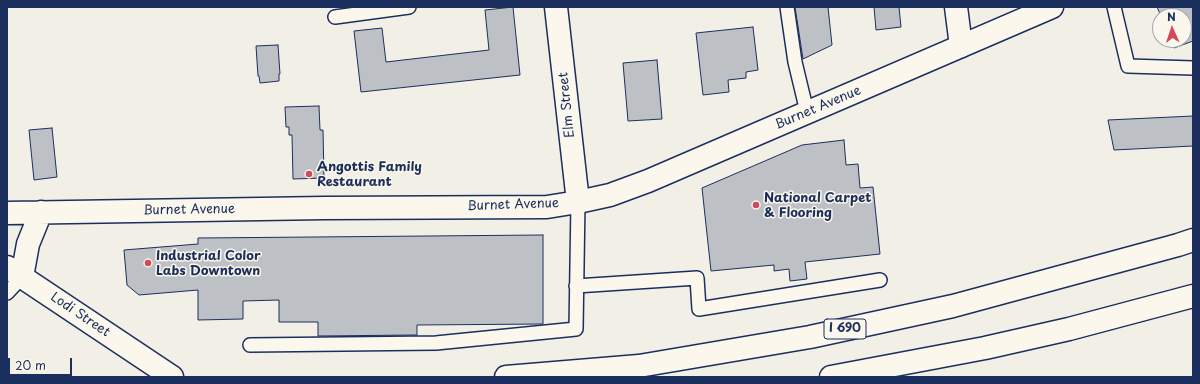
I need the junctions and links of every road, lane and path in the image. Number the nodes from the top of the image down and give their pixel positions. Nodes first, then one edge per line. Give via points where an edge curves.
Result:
1 (409, 7) edge
2 (556, 7) edge
3 (787, 7) edge
4 (956, 7) edge
5 (1052, 7) edge
6 (1114, 7) edge
7 (335, 17) dead end
8 (961, 46) junction
9 (1193, 68) edge
10 (807, 112) junction
11 (578, 202) junction
12 (41, 212) junction
13 (7, 213) edge
14 (1186, 243) edge
15 (15, 272) edge
16 (880, 280) dead end
17 (576, 286) junction
18 (7, 293) edge
19 (1185, 299) edge
20 (250, 345) dead end
21 (172, 377) edge
22 (506, 377) edge
23 (831, 377) edge

1 - 7 lane
2 - 11 main road, Elm Street
3 - 10 lane via 794,62
4 - 8 main road
5 - 8 main road, Burnet Avenue
6 - 9 lane via 1128,66
8 - 10 main road, Burnet Avenue
10 - 11 main road, Burnet Avenue via 648,181 610,195
11 - 12 main road, Burnet Avenue via 547,207
11 - 17 lane
12 - 13 main road, Burnet Avenue
12 - 15 main road
14 - 22 main road, I 690 via 953,306 810,337 639,366
15 - 18 lane
15 - 21 main road, Lodi Street
16 - 17 lane via 699,309 697,278
17 - 20 lane via 576,329 436,343
19 - 23 main road via 985,348

